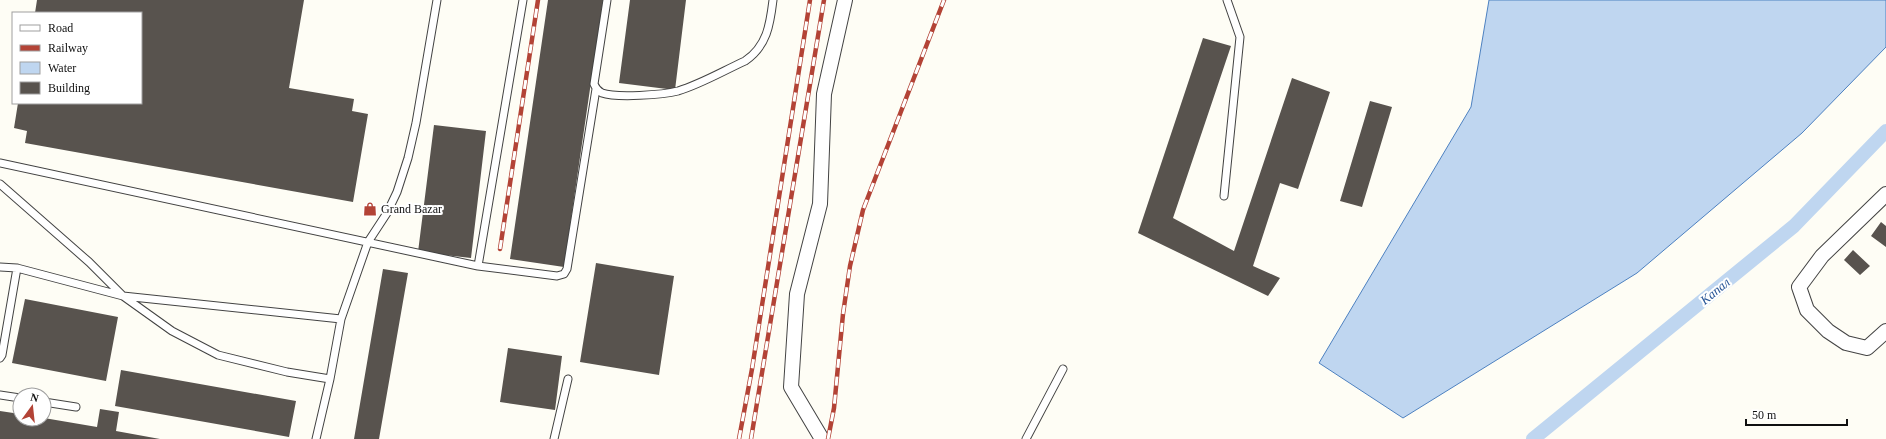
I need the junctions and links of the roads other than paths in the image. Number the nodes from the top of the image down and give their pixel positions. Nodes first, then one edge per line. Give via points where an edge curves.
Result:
1 (437, 0) edge
2 (523, 0) edge
3 (607, 0) edge
4 (774, 0) edge
5 (845, 0) edge
6 (1227, 0) edge
7 (596, 89) junction
8 (0, 163) edge
9 (0, 184) edge
10 (1886, 194) edge
11 (1224, 196) dead end
12 (368, 242) junction
13 (478, 266) junction
14 (0, 267) edge
15 (17, 268) junction
16 (123, 296) junction
17 (341, 319) junction
18 (1886, 332) edge
19 (0, 358) edge
20 (1063, 369) dead end
21 (330, 379) junction
22 (568, 379) dead end
23 (0, 396) edge
24 (12, 397) edge
25 (52, 403) edge
26 (76, 407) dead end
27 (316, 439) edge
28 (554, 439) edge
29 (822, 439) edge
30 (1026, 439) edge

1 - 12 lane via 408,158 387,213
2 - 13 lane
3 - 7 lane via 594,78
4 - 7 lane via 765,40 755,55 745,61 676,91 630,96 610,95
5 - 29 street via 824,94 820,204 797,294 791,387
6 - 11 lane via 1240,37
7 - 13 lane via 567,269 564,274 557,276
8 - 12 lane
9 - 16 lane via 89,262
10 - 18 street via 1822,256 1799,287 1806,310 1828,331 1846,343 1867,348
12 - 13 lane
12 - 17 lane
14 - 15 lane
15 - 16 lane
15 - 19 lane
16 - 17 lane
16 - 21 lane via 172,331 218,355 287,372
17 - 21 lane
20 - 30 lane
21 - 27 lane
22 - 28 lane
23 - 24 lane
25 - 26 lane

